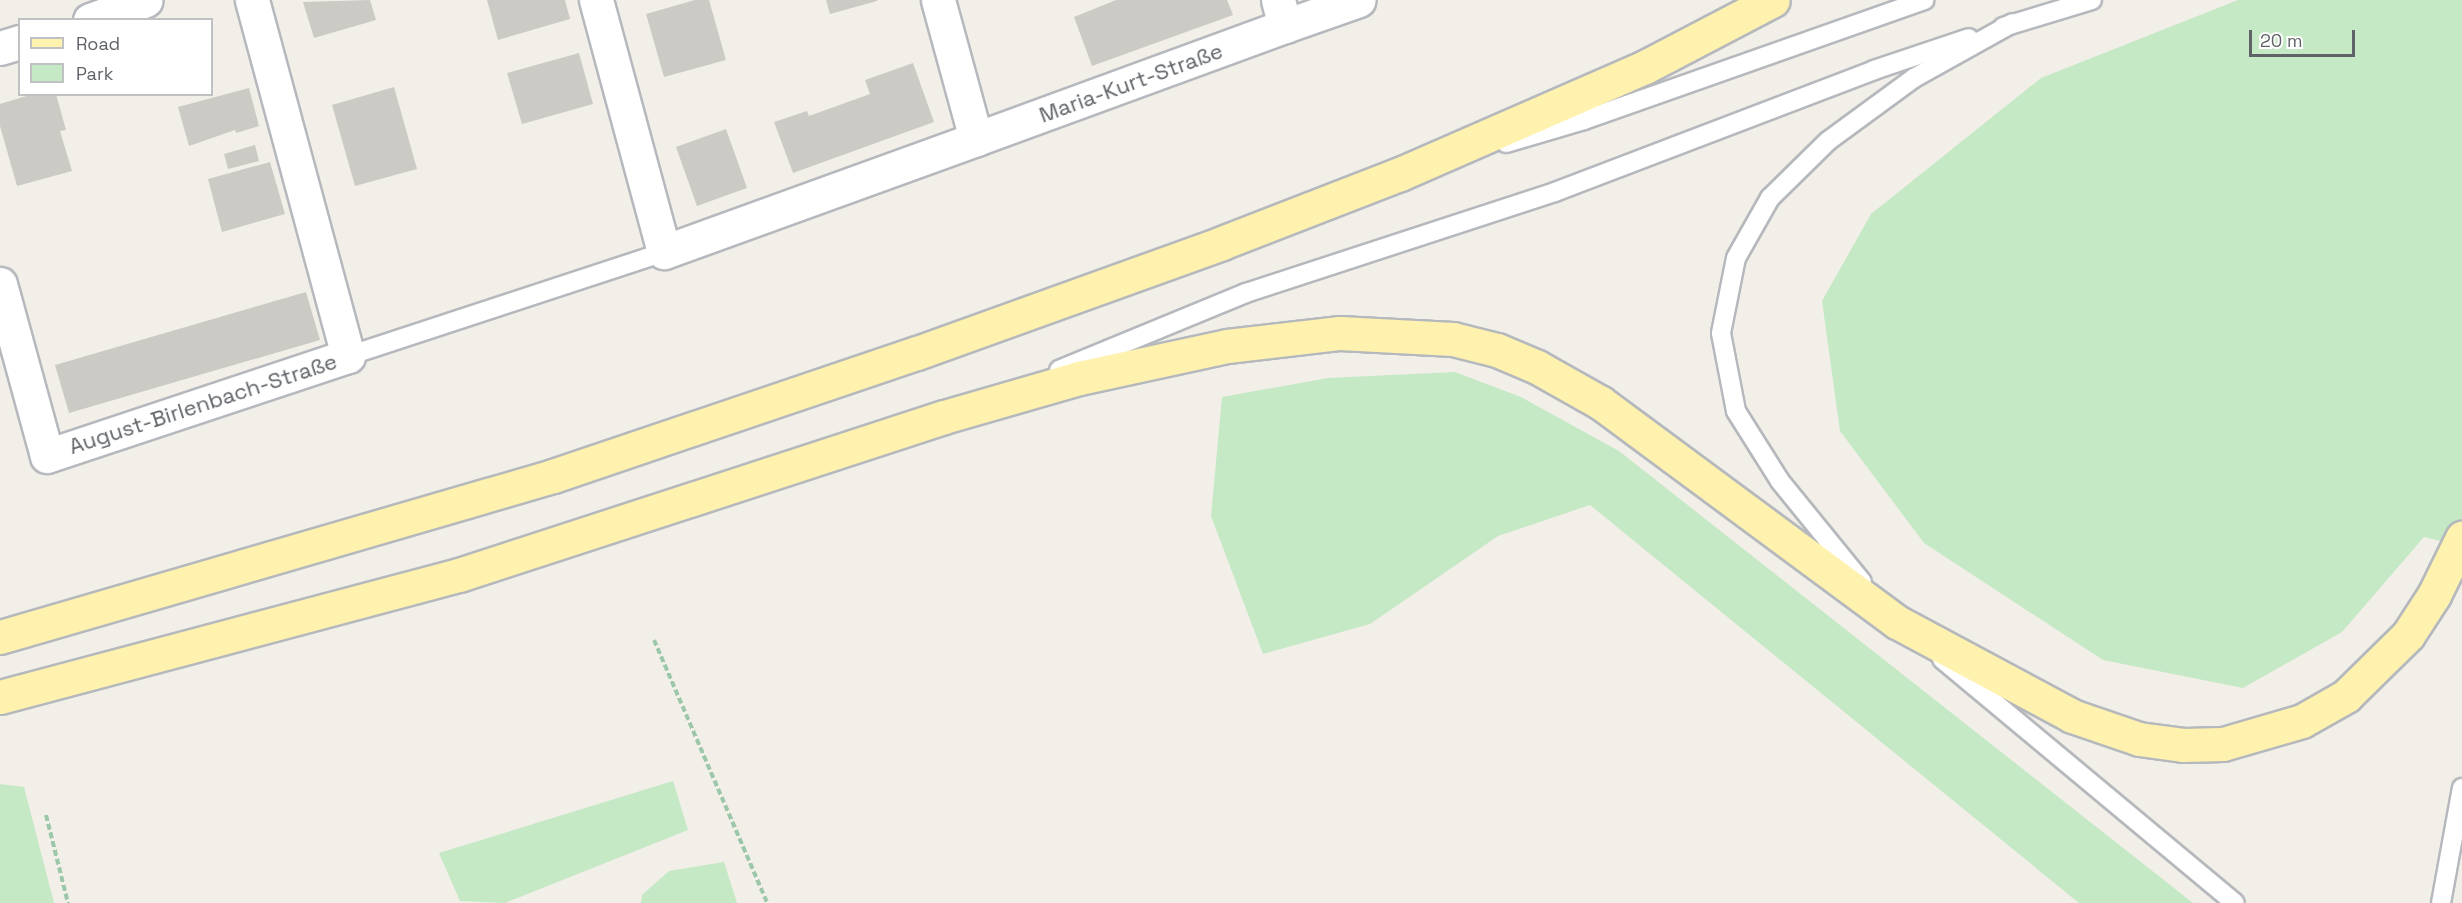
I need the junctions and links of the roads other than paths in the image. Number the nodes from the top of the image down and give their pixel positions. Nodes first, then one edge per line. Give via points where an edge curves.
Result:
1 (146, 0) edge
2 (252, 0) edge
3 (596, 0) edge
4 (938, 0) edge
5 (1359, 0) edge
6 (1773, 0) edge
7 (1924, 0) edge
8 (2092, 0) edge
9 (1281, 13) edge
10 (96, 18) edge
11 (2013, 23) junction
12 (18, 43) edge
13 (0, 48) edge
14 (976, 139) junction
15 (1400, 174) junction
16 (664, 252) junction
17 (0, 284) edge
18 (348, 356) junction
19 (944, 417) junction
20 (2462, 538) edge
21 (1897, 622) junction
22 (0, 637) edge
23 (0, 697) edge
24 (2462, 788) edge
25 (2235, 903) edge
26 (2442, 903) edge

1 - 10 street
2 - 18 street, August-Birlenbach-Straße
3 - 16 street
4 - 14 street
5 - 9 street, Maria-Kurt-Straße
6 - 15 main road via 1645,67
7 - 15 lane via 1584,120
8 - 11 lane
9 - 14 street, Maria-Kurt-Straße
11 - 19 lane via 1874,70 1555,192 1246,292
11 - 21 lane via 1914,78 1828,141 1770,198 1736,258 1720,333 1737,411 1743,421 1780,481
12 - 13 street
14 - 16 street, Maria-Kurt-Straße
15 - 22 main road via 939,345 553,476
16 - 18 lane
17 - 18 street, August-Birlenbach-Straße via 48,456
19 - 21 main road via 1079,378 1227,346 1340,333 1453,339 1497,350 1537,367 1601,403
19 - 23 main road via 459,575
20 - 21 main road via 2434,595 2408,635 2346,696 2302,721 2223,744 2139,739 2072,716
21 - 25 lane
24 - 26 lane

